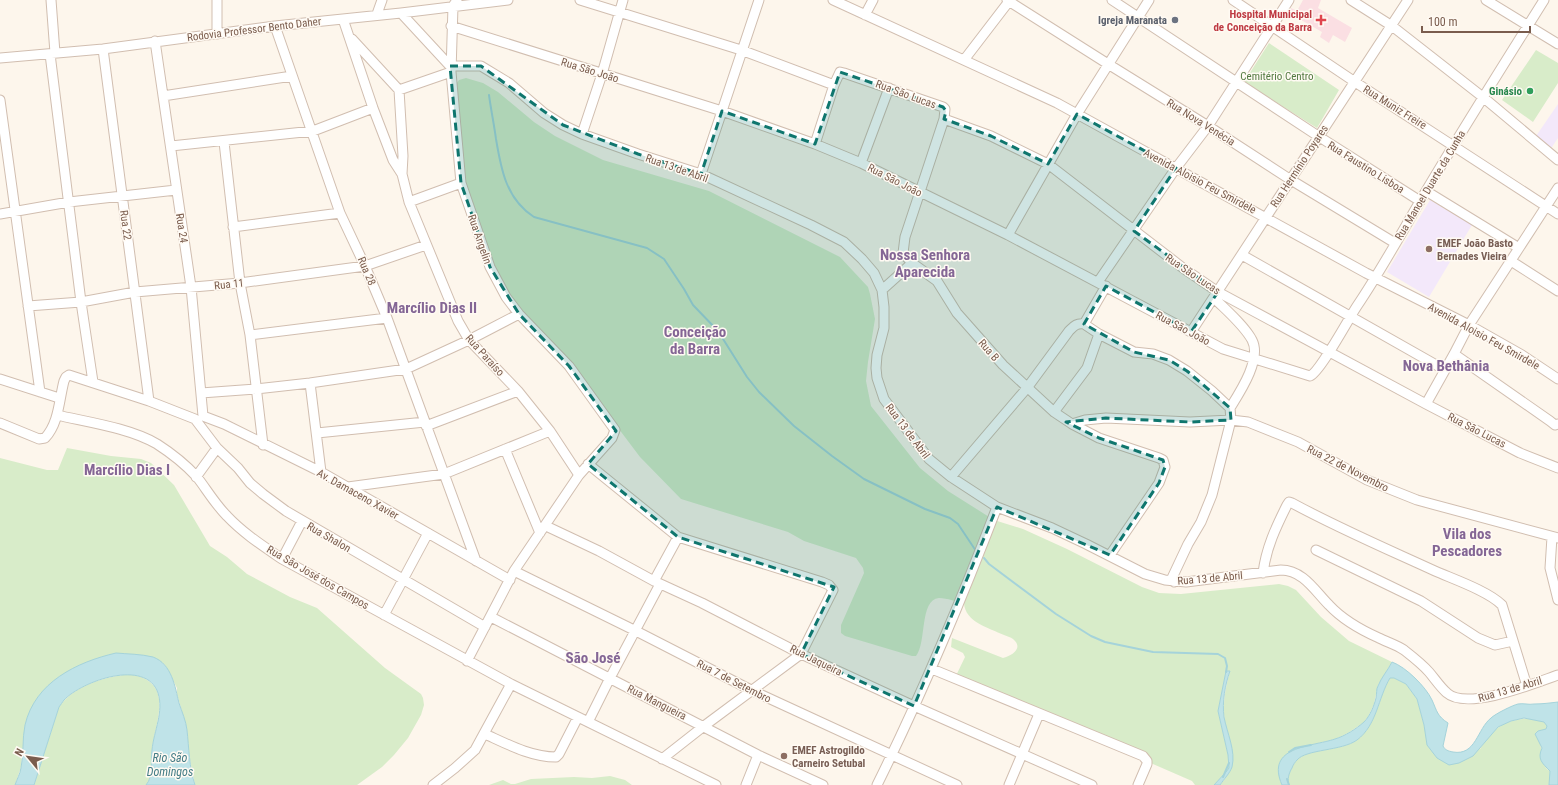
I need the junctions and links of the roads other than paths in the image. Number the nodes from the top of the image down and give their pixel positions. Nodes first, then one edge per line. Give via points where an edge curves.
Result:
1 (51, 0) edge
2 (217, 0) edge
3 (382, 0) edge
4 (508, 0) edge
5 (580, 0) edge
6 (623, 0) edge
7 (759, 0) edge
8 (832, 0) edge
9 (873, 0) edge
10 (1009, 0) edge
11 (1112, 0) edge
12 (1149, 0) edge
13 (1233, 0) edge
14 (1289, 0) edge
15 (1351, 0) edge
16 (1408, 0) edge
17 (1486, 0) edge
18 (1544, 0) edge
19 (455, 3) edge
20 (401, 13) junction
21 (619, 13) junction
22 (378, 14) junction
23 (865, 15) junction
24 (1138, 17) junction
25 (343, 19) junction
26 (1272, 25) junction
27 (1528, 25) junction
28 (275, 26) junction
29 (451, 26) junction
30 (1392, 26) junction
31 (217, 34) junction
32 (350, 36) junction
33 (155, 41) junction
34 (1558, 44) edge
35 (103, 49) junction
36 (741, 50) junction
37 (52, 53) junction
38 (0, 58) edge
39 (964, 60) junction
40 (1108, 64) junction
41 (451, 69) junction
42 (602, 74) junction
43 (292, 76) junction
44 (1236, 82) junction
45 (1355, 82) junction
46 (834, 85) junction
47 (889, 88) junction
48 (399, 90) junction
49 (163, 96) junction
50 (1484, 98) junction
51 (0, 100) edge
52 (373, 108) junction
53 (722, 111) junction
54 (1077, 114) junction
55 (944, 120) junction
56 (1208, 126) junction
57 (313, 130) junction
58 (582, 134) junction
59 (1318, 136) junction
60 (224, 142) junction
61 (815, 144) junction
62 (1454, 145) junction
63 (171, 146) junction
64 (1558, 160) edge
65 (861, 163) junction
66 (1048, 164) junction
67 (1176, 168) junction
68 (402, 174) junction
69 (701, 174) junction
70 (1291, 180) junction
71 (461, 183) junction
72 (1558, 188) edge
73 (176, 190) junction
74 (1426, 190) junction
75 (920, 193) junction
76 (122, 197) junction
77 (1420, 201) junction
78 (69, 202) junction
79 (409, 202) junction
80 (1546, 206) junction
81 (15, 212) junction
82 (340, 213) junction
83 (0, 214) edge
84 (1558, 214) edge
85 (1266, 216) junction
86 (233, 227) junction
87 (1134, 231) junction
88 (1008, 235) junction
89 (1395, 243) junction
90 (426, 245) junction
91 (1519, 248) junction
92 (1242, 255) junction
93 (1511, 261) junction
94 (912, 263) junction
95 (365, 266) junction
96 (1376, 278) junction
97 (240, 283) junction
98 (1102, 284) junction
99 (191, 287) junction
100 (882, 290) junction
101 (1558, 291) edge
102 (135, 292) junction
103 (1216, 295) junction
104 (81, 302) junction
105 (28, 306) junction
106 (519, 314) junction
107 (1350, 316) junction
108 (387, 318) junction
109 (1084, 324) junction
110 (1469, 325) junction
111 (1191, 332) junction
112 (1099, 334) junction
113 (250, 335) junction
114 (469, 340) junction
115 (1328, 352) junction
116 (1454, 354) junction
117 (1254, 357) junction
118 (406, 369) junction
119 (1317, 370) joint
120 (1445, 370) junction
121 (0, 379) edge
122 (1558, 379) edge
123 (93, 382) junction
124 (310, 383) junction
125 (1026, 388) junction
126 (256, 389) junction
127 (518, 391) junction
128 (40, 392) junction
129 (201, 393) junction
130 (59, 398) junction
131 (149, 401) junction
132 (1426, 404) junction
133 (1230, 408) junction
134 (1054, 412) junction
135 (57, 415) junction
136 (199, 417) junction
137 (1231, 420) junction
138 (0, 423) edge
139 (425, 424) junction
140 (1072, 424) junction
141 (1558, 424) edge
142 (550, 431) junction
143 (317, 433) junction
144 (263, 445) junction
145 (217, 448) junction
146 (504, 449) junction
147 (588, 464) junction
148 (1558, 468) edge
149 (321, 472) junction
150 (444, 474) junction
151 (579, 475) junction
152 (196, 477) junction
153 (951, 477) junction
154 (348, 487) junction
155 (997, 507) junction
156 (302, 521) junction
157 (543, 529) junction
158 (428, 533) junction
159 (678, 537) junction
160 (1555, 538) edge
161 (1316, 550) dead end
162 (1110, 556) junction
163 (282, 559) junction
164 (476, 561) junction
165 (514, 571) junction
166 (1263, 573) junction
167 (510, 580) junction
168 (403, 581) junction
169 (1174, 582) junction
170 (657, 583) junction
171 (1558, 600) edge
172 (384, 615) junction
173 (491, 617) junction
174 (485, 627) junction
175 (636, 631) junction
176 (1513, 641) junction
177 (801, 654) junction
178 (467, 661) junction
179 (932, 669) junction
180 (1558, 675) edge
181 (610, 678) junction
182 (511, 684) junction
183 (1527, 686) junction
184 (753, 691) junction
185 (914, 706) junction
186 (1040, 714) junction
187 (578, 717) junction
188 (588, 722) junction
189 (704, 726) junction
190 (485, 734) junction
191 (758, 755) junction
192 (892, 755) junction
193 (1023, 755) junction
194 (662, 759) junction
195 (433, 785) edge
196 (716, 785) edge
197 (746, 785) edge
198 (823, 785) edge
199 (877, 785) edge
200 (957, 785) edge
201 (1009, 785) edge
202 (1092, 785) edge
203 (1138, 785) edge

1 - 37 street
2 - 31 street
3 - 22 street
4 - 19 street, Rodovia Professor Bento Daher
5 - 21 street
6 - 21 street
7 - 36 street
8 - 23 street, Avenida Aloisio Feu Smirdele
9 - 23 street
10 - 39 street
10 - 40 street, Rua Nova Venécia
11 - 24 street, Rua Faustino Lisboa
12 - 24 street
13 - 26 street, Rua Muniz Freire
14 - 26 street
15 - 30 street
16 - 30 street, Rua Hermínio Poyares
17 - 27 street
18 - 27 street, Rua Manoel Duarte da Cunha
19 - 20 street, Rodovia Professor Bento Daher
19 - 29 street, Rua Angelin
20 - 22 street, Rodovia Professor Bento Daher
20 - 41 street
21 - 36 street
21 - 42 street
22 - 25 street, Rodovia Professor Bento Daher
23 - 39 street, Avenida Aloisio Feu Smirdele
24 - 40 street
24 - 44 street, Rua Faustino Lisboa
25 - 28 street, Rodovia Professor Bento Daher
25 - 32 street, Rua Paraíso
26 - 44 street
26 - 45 street, Rua Muniz Freire
27 - 34 street
27 - 50 street, Rua Manoel Duarte da Cunha
28 - 31 street, Rodovia Professor Bento Daher
28 - 43 street, Rua 28
29 - 41 street, Rua Angelin
29 - 42 street, Rua São João
30 - 45 street, Rua Hermínio Poyares
30 - 50 street
31 - 33 street, Rodovia Professor Bento Daher
32 - 48 street, Rua Paraíso
32 - 52 street, Rua Paraíso
33 - 35 street, Rodovia Professor Bento Daher
33 - 49 street, Rua 24
35 - 37 street, Rodovia Professor Bento Daher
35 - 76 street, Rua 22
36 - 46 street
36 - 53 street
37 - 38 street, Rodovia Professor Bento Daher
37 - 78 street
39 - 54 street, Avenida Aloisio Feu Smirdele
40 - 54 street
40 - 56 street, Rua Nova Venécia
41 - 48 street, Rua 13 de Abril
41 - 58 street, Rua 13 de Abril via 478,66 487,70 509,84 544,113
41 - 71 street, Rua Angelin
42 - 53 street, Rua São João
42 - 58 street
43 - 49 street
43 - 57 street, Rua 28
44 - 56 street
44 - 59 street, Rua Faustino Lisboa
45 - 59 street, Rua Hermínio Poyares
45 - 62 street, Rua Muniz Freire
46 - 47 street, Rua São Lucas via 840,72 844,72
46 - 61 street
47 - 55 street, Rua São Lucas via 943,107 946,111
47 - 65 street
48 - 68 street, Rua Paraíso
49 - 63 street, Rua 24
50 - 62 street, Rua Manoel Duarte da Cunha
50 - 64 street
51 - 81 street
52 - 57 street
52 - 68 street, Rua Paraíso via 393,160
53 - 61 street, Rua São João
53 - 69 street
54 - 66 street
54 - 67 street, Avenida Aloisio Feu Smirdele
55 - 66 street, Rua São Lucas via 991,136
55 - 75 street, Rua B
56 - 67 street
56 - 70 street, Rua Nova Venécia
57 - 60 street
57 - 82 street, Rua 28
58 - 69 street, Rua 13 de Abril
59 - 70 street, Rua Hermínio Poyares
59 - 77 street, Rua Faustino Lisboa
60 - 63 street
60 - 86 street
61 - 65 street, Rua São João
62 - 74 street, Rua Manoel Duarte da Cunha
62 - 80 street, Rua Muniz Freire
63 - 73 street, Rua 24
65 - 75 street, Rua São João
66 - 87 street, Rua São Lucas
66 - 88 street
67 - 85 street, Avenida Aloisio Feu Smirdele
67 - 87 street
68 - 79 street, Rua Paraíso
69 - 100 street, Rua 13 de Abril via 844,242 874,273
70 - 85 street, Rua Hermínio Poyares
70 - 89 street, Rua Nova Venécia
71 - 79 street
71 - 106 street, Rua Angelin via 490,267 506,297
72 - 80 street
73 - 76 street
73 - 99 street, Rua 24
74 - 77 street, Rua Manoel Duarte da Cunha
74 - 91 street
75 - 88 street, Rua São João
75 - 94 street, Rua B via 902,249
76 - 78 street
76 - 102 street, Rua 22
77 - 89 street, Rua Manoel Duarte da Cunha
78 - 81 street
78 - 104 street
79 - 90 street, Rua Paraíso
80 - 84 street, Rua Muniz Freire
80 - 91 street
81 - 83 street
81 - 105 street
82 - 86 street
82 - 95 street, Rua 28
85 - 92 street, Rua Hermínio Poyares
85 - 96 street, Avenida Aloisio Feu Smirdele
86 - 97 street
87 - 98 street
87 - 103 street, Rua São Lucas
88 - 98 street, Rua São João
89 - 96 street, Rua Manoel Duarte da Cunha
90 - 95 street, Rua 11
90 - 114 street, Rua Paraíso via 453,310
91 - 93 street
92 - 103 street, Rua Hermínio Poyares
92 - 107 street
93 - 101 street
93 - 110 street
94 - 100 street
94 - 125 street, Rua B via 936,281 957,313
95 - 97 street, Rua 11
95 - 108 street, Rua 28
96 - 107 street, Rua Manoel Duarte da Cunha
96 - 110 street, Avenida Aloisio Feu Smirdele
97 - 99 street, Rua 11
97 - 113 street
98 - 109 street
98 - 111 street, Rua São João
99 - 102 street, Rua 11
99 - 129 street, Rua 24
100 - 153 street, Rua 13 de Abril via 884,328 876,368 880,389 894,414 929,459
102 - 104 street, Rua 11
102 - 131 street, Rua 22
103 - 111 street, Rua Hermínio Poyares
103 - 115 street, Rua São Lucas
103 - 117 street via 1252,341
104 - 105 street, Rua 11
104 - 123 street
105 - 128 street
106 - 114 street
106 - 147 street, Rua Angelin via 569,366 615,430 612,438
107 - 115 street, Rua Manoel Duarte da Cunha
107 - 120 street
108 - 113 street
108 - 118 street, Rua 28
109 - 112 street
109 - 125 street via 1074,325
110 - 116 street
110 - 122 street, Avenida Aloisio Feu Smirdele
111 - 117 street, Rua São João via 1223,349
112 - 133 street via 1134,352 1153,354 1169,360 1212,391
112 - 134 street via 1087,368
113 - 126 street
114 - 118 street
114 - 127 street, Rua Paraíso
115 - 119 street, Rua Manoel Duarte da Cunha
115 - 132 street, Rua São Lucas
116 - 120 street
116 - 141 street
117 - 119 street, Rua São João via 1310,376
117 - 133 street via 1246,381
118 - 124 street
118 - 139 street, Rua 28
120 - 132 street
121 - 128 street
123 - 130 street, Av. Damaceno Xavier via 73,375 67,376
123 - 131 street, Av. Damaceno Xavier
124 - 126 street
124 - 143 street
125 - 134 street, Rua B
125 - 153 street
126 - 129 street
126 - 144 street
127 - 139 street
127 - 142 street, Rua Paraíso
128 - 130 street
129 - 136 street, Rua 24
130 - 135 street
131 - 136 street, Av. Damaceno Xavier
132 - 148 street, Rua São Lucas via 1520,453
133 - 137 street
134 - 140 street, Rua B
135 - 138 street via 52,429 44,439
135 - 152 street, Rua São José dos Campos via 109,427 155,443
136 - 144 street, Av. Damaceno Xavier via 224,424
136 - 145 street, Rua Shalon
137 - 140 street via 1190,422 1106,418
137 - 160 street, Rua 22 de Novembro via 1257,424 1298,442 1367,480 1417,500
137 - 169 street via 1212,495 1172,578
139 - 143 street
139 - 150 street, Rua 28
140 - 162 street, Rua B via 1099,438 1159,458 1164,463 1159,483
142 - 146 street
142 - 151 street, Rua Paraíso
143 - 149 street
144 - 149 street, Av. Damaceno Xavier
145 - 152 street
145 - 156 street, Rua Shalon via 263,494
146 - 150 street
146 - 157 street
147 - 151 street
147 - 159 street
149 - 154 street, Av. Damaceno Xavier
150 - 154 street
150 - 164 street, Rua 28
151 - 157 street
152 - 163 street, Rua São José dos Campos via 226,516
153 - 155 street, Rua 13 de Abril
154 - 158 street, Av. Damaceno Xavier
155 - 162 street, Rua 13 de Abril via 1052,528
155 - 179 street
156 - 163 street
156 - 168 street, Rua Shalon
157 - 165 street
157 - 170 street, Rua Jaqueira via 599,551
158 - 164 street, Av. Damaceno Xavier
158 - 168 street
159 - 170 street
159 - 177 street via 829,585 833,590
160 - 171 street via 1550,568
161 - 176 street via 1421,601 1478,638 1495,645
162 - 169 street, Rua 13 de Abril via 1145,574
163 - 172 street, Rua São José dos Campos
164 - 167 street, Av. Damaceno Xavier
165 - 167 street
165 - 175 street, Rua 7 de Setembro
166 - 169 street, Rua 13 de Abril
166 - 176 street via 1270,542 1287,505 1292,502 1494,598 1502,605
166 - 183 street, Rua 13 de Abril via 1286,570 1305,579 1340,615 1359,628 1402,649 1454,697 1469,700
167 - 173 street
168 - 172 street
168 - 174 street, Rua Shalon
170 - 175 street
170 - 177 street, Rua Jaqueira
172 - 178 street, Rua São José dos Campos
173 - 174 street
173 - 181 street, Rua Mangueira
174 - 178 street
175 - 181 street
175 - 184 street, Rua 7 de Setembro
176 - 183 street
177 - 184 street
177 - 185 street, Rua Jaqueira
178 - 182 street, Rua São José dos Campos
179 - 185 street
179 - 186 street
180 - 183 street, Rua 13 de Abril
181 - 188 street
181 - 189 street, Rua Mangueira
182 - 187 street, Rua São José dos Campos
182 - 190 street
184 - 189 street
184 - 192 street, Rua 7 de Setembro
185 - 192 street
185 - 193 street, Rua Jaqueira
186 - 193 street
186 - 203 street via 1143,756 1147,760
187 - 188 street, Rua São José dos Campos
187 - 190 street via 556,757 542,756
188 - 194 street, Rua São José dos Campos
189 - 191 street, Rua Mangueira
189 - 194 street
190 - 195 street via 469,756
191 - 197 street
191 - 198 street, Rua Mangueira
192 - 199 street
192 - 200 street, Rua 7 de Setembro
193 - 201 street
193 - 202 street, Rua Jaqueira
194 - 196 street, Rua São José dos Campos

